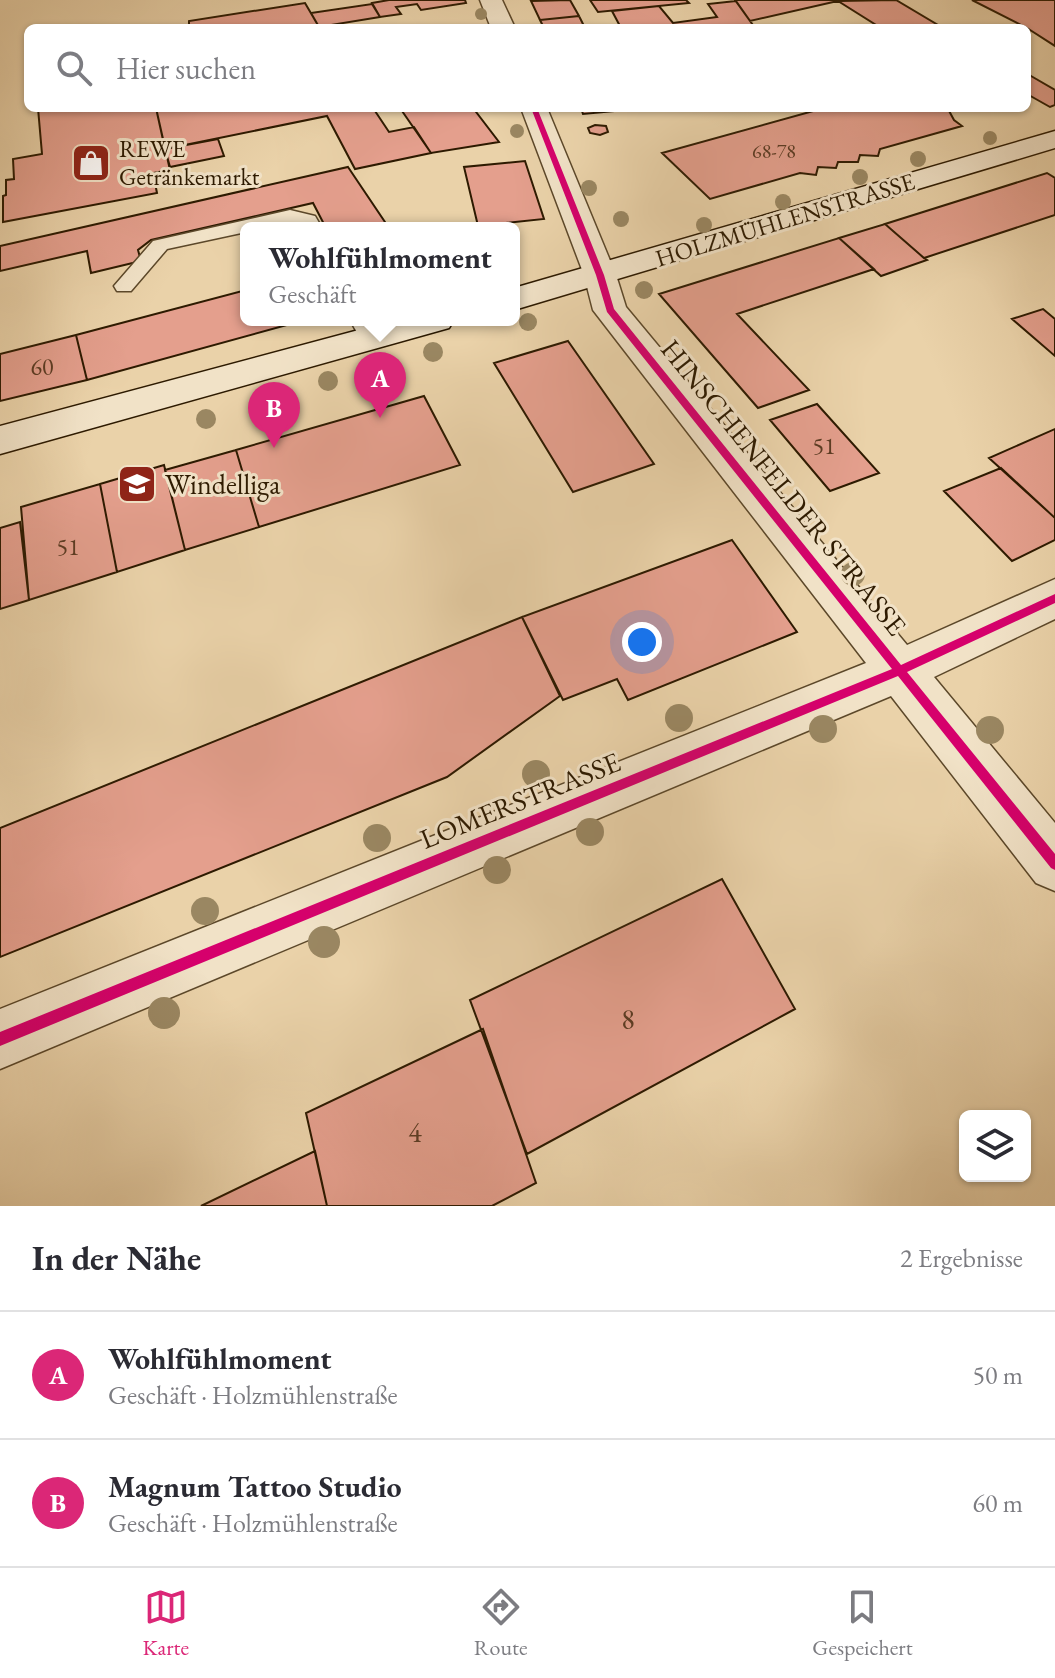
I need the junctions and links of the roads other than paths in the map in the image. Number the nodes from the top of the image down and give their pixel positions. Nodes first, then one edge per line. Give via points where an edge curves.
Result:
1 (491, 0) edge
2 (501, 24) edge
3 (536, 112) edge
4 (1055, 139) edge
5 (263, 222) edge
6 (309, 222) edge
7 (240, 227) edge
8 (600, 275) junction
9 (124, 286) dead end
10 (520, 297) edge
11 (390, 326) edge
12 (366, 329) edge
13 (0, 440) edge
14 (1055, 598) edge
15 (901, 670) junction
16 (1055, 864) edge
17 (0, 1039) edge

1 - 2 street
3 - 8 street, HINSCHENFELDER STRASSE
4 - 8 street, HOLZMÜHLENSTRASSE
5 - 6 lane via 290,216
7 - 9 lane via 160,245
8 - 10 street, HOLZMÜHLENSTRASSE
8 - 15 street, HINSCHENFELDER STRASSE via 610,310
11 - 12 street
12 - 13 street
14 - 15 street, LOMERSTRASSE
15 - 16 street, HINSCHENFELDER STRASSE
15 - 17 street, LOMERSTRASSE

